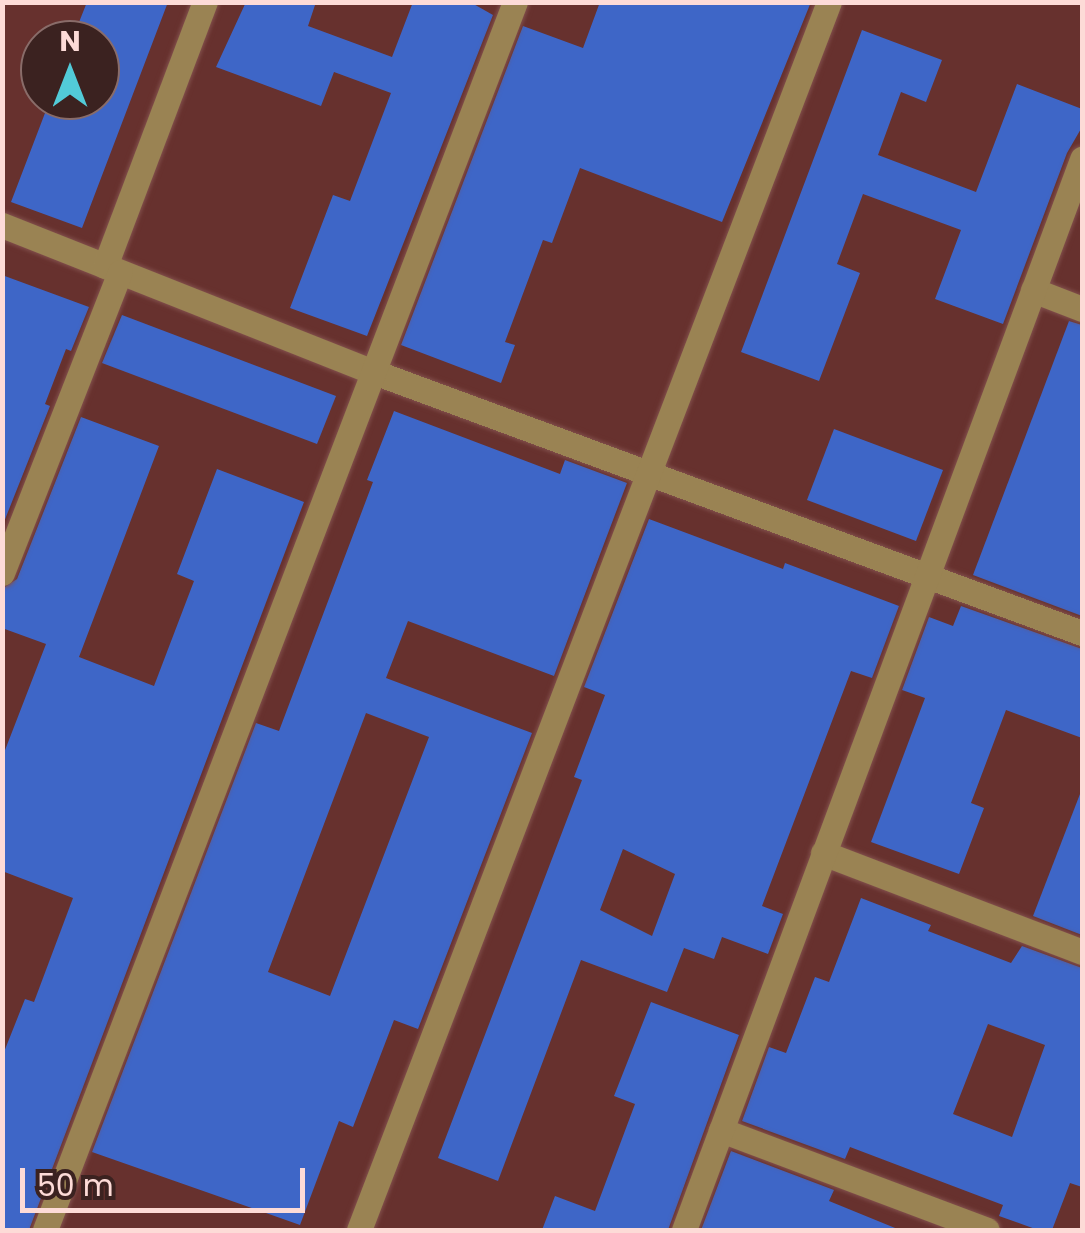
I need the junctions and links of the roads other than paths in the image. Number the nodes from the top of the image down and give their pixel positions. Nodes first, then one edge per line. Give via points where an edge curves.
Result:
1 (206, 2) edge
2 (515, 2) edge
3 (829, 2) edge
4 (1082, 159) edge
5 (2, 226) edge
6 (112, 269) junction
7 (1033, 290) junction
8 (1082, 309) edge
9 (374, 372) junction
10 (649, 471) junction
11 (2, 573) edge
12 (927, 575) junction
13 (1082, 633) edge
14 (824, 853) junction
15 (1082, 952) edge
16 (721, 1130) junction
17 (46, 1230) edge
18 (359, 1230) edge
19 (684, 1230) edge
20 (987, 1230) edge

1 - 6 street
2 - 9 street
3 - 10 street
4 - 7 street
5 - 6 street
6 - 9 street
6 - 11 street
7 - 8 street
7 - 12 street
9 - 10 street
9 - 17 street
10 - 12 street
10 - 18 street
12 - 13 street
12 - 14 street
14 - 15 street
14 - 16 street
16 - 19 street
16 - 20 street

